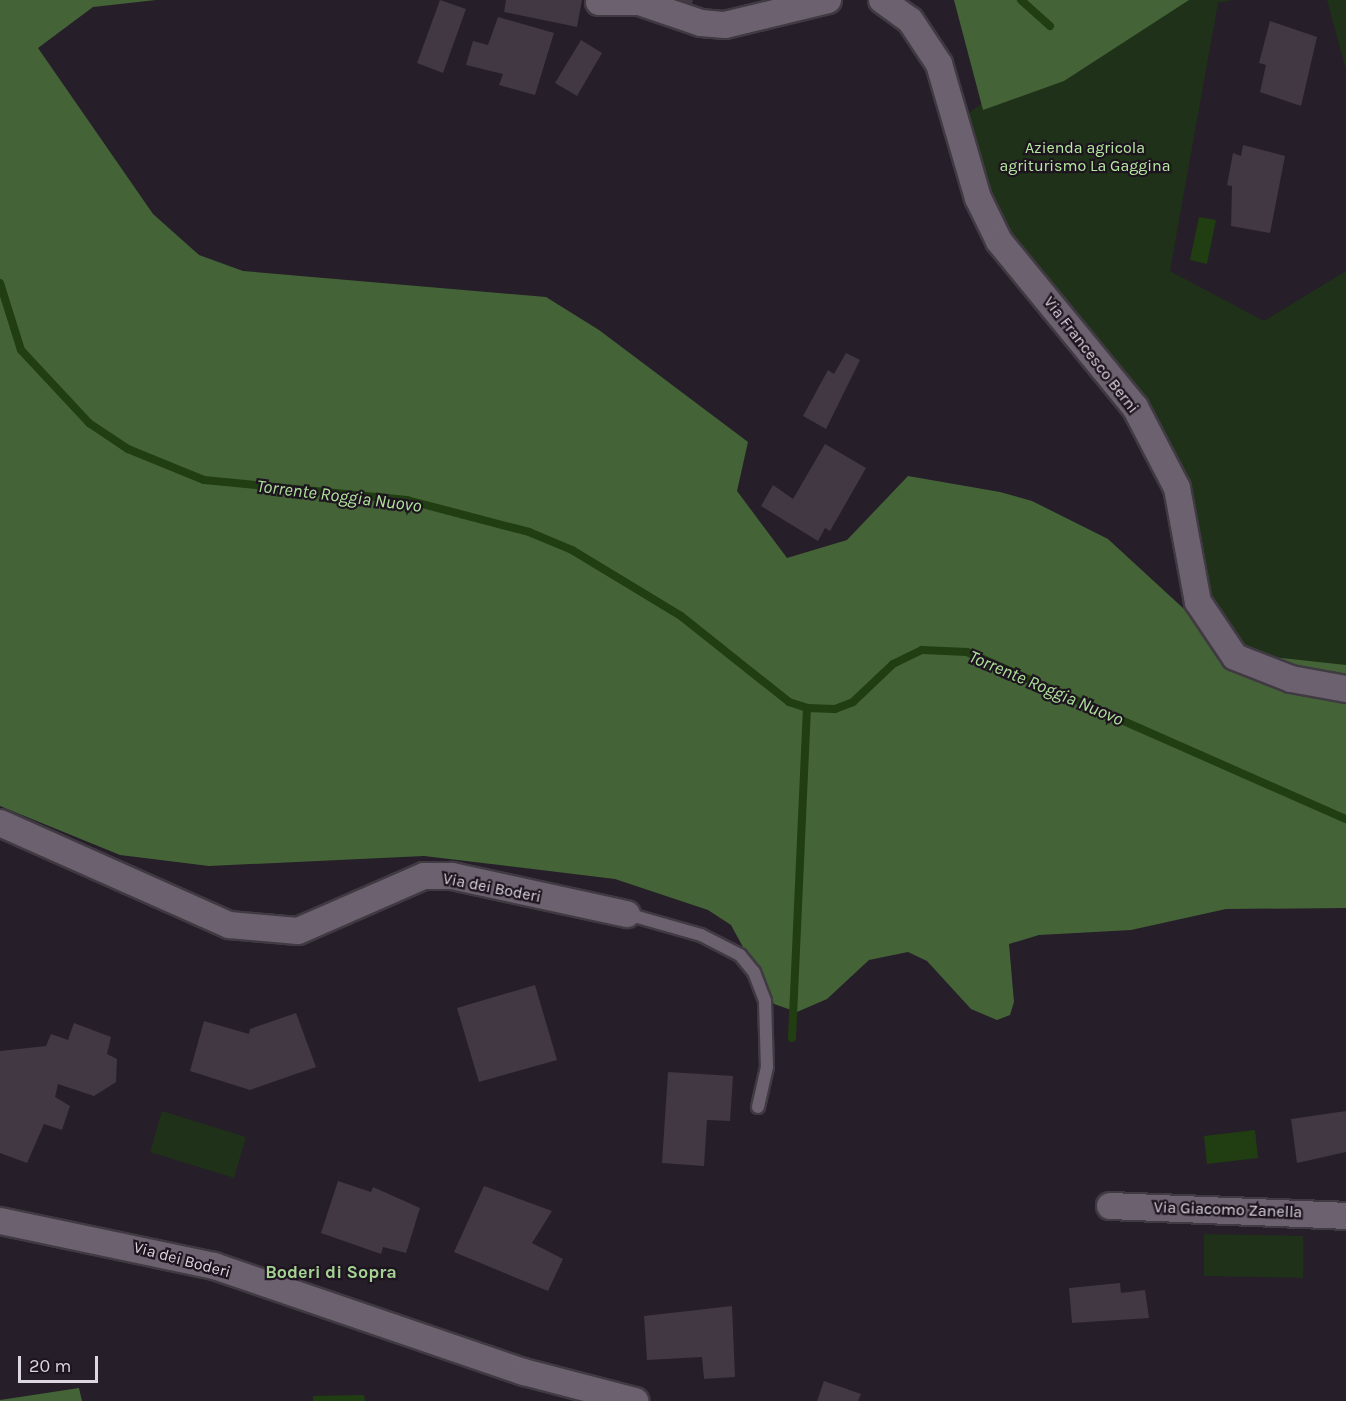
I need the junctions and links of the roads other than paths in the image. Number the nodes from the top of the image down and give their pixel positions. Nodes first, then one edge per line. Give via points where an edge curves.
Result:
1 (828, 0) edge
2 (882, 0) edge
3 (599, 2) dead end
4 (1346, 689) edge
5 (0, 823) edge
6 (627, 914) joint
7 (758, 1107) dead end
8 (1110, 1206) dead end
9 (1346, 1216) edge
10 (0, 1221) edge
11 (635, 1401) edge

1 - 3 street via 725,25 701,23 639,2
2 - 4 street, Via Francesco Berni via 910,20 939,64 978,198 999,241 1135,407 1177,488 1198,602 1235,657 1291,679
5 - 6 street, Via dei Boderi via 229,925 298,931 424,876 452,876
6 - 7 lane, Via dei Boderi via 701,935 740,955 754,972 765,1000 767,1067
8 - 9 street, Via Giacomo Zanella
10 - 11 street, Via dei Boderi via 213,1266 524,1372

